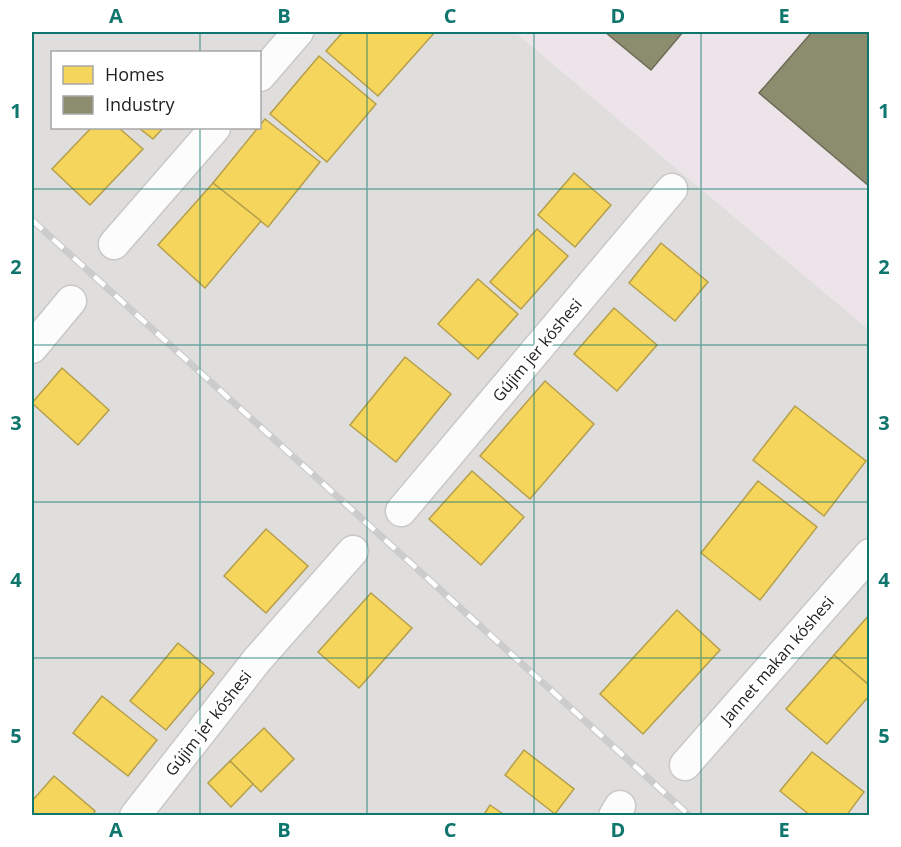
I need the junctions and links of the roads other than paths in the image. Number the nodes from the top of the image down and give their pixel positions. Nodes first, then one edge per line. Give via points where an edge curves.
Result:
1 (298, 32) edge
2 (261, 75) edge
3 (214, 129) edge
4 (672, 189) dead end
5 (114, 244) dead end
6 (71, 301) dead end
7 (32, 348) edge
8 (401, 511) dead end
9 (353, 550) dead end
10 (870, 554) edge
11 (685, 765) dead end
12 (135, 816) edge

1 - 2 street
3 - 5 street
4 - 8 street, Gújim jer kóshesi
6 - 7 street
9 - 12 street, Gújim jer kóshesi via 257,660
10 - 11 street, Jannet makan kóshesi

